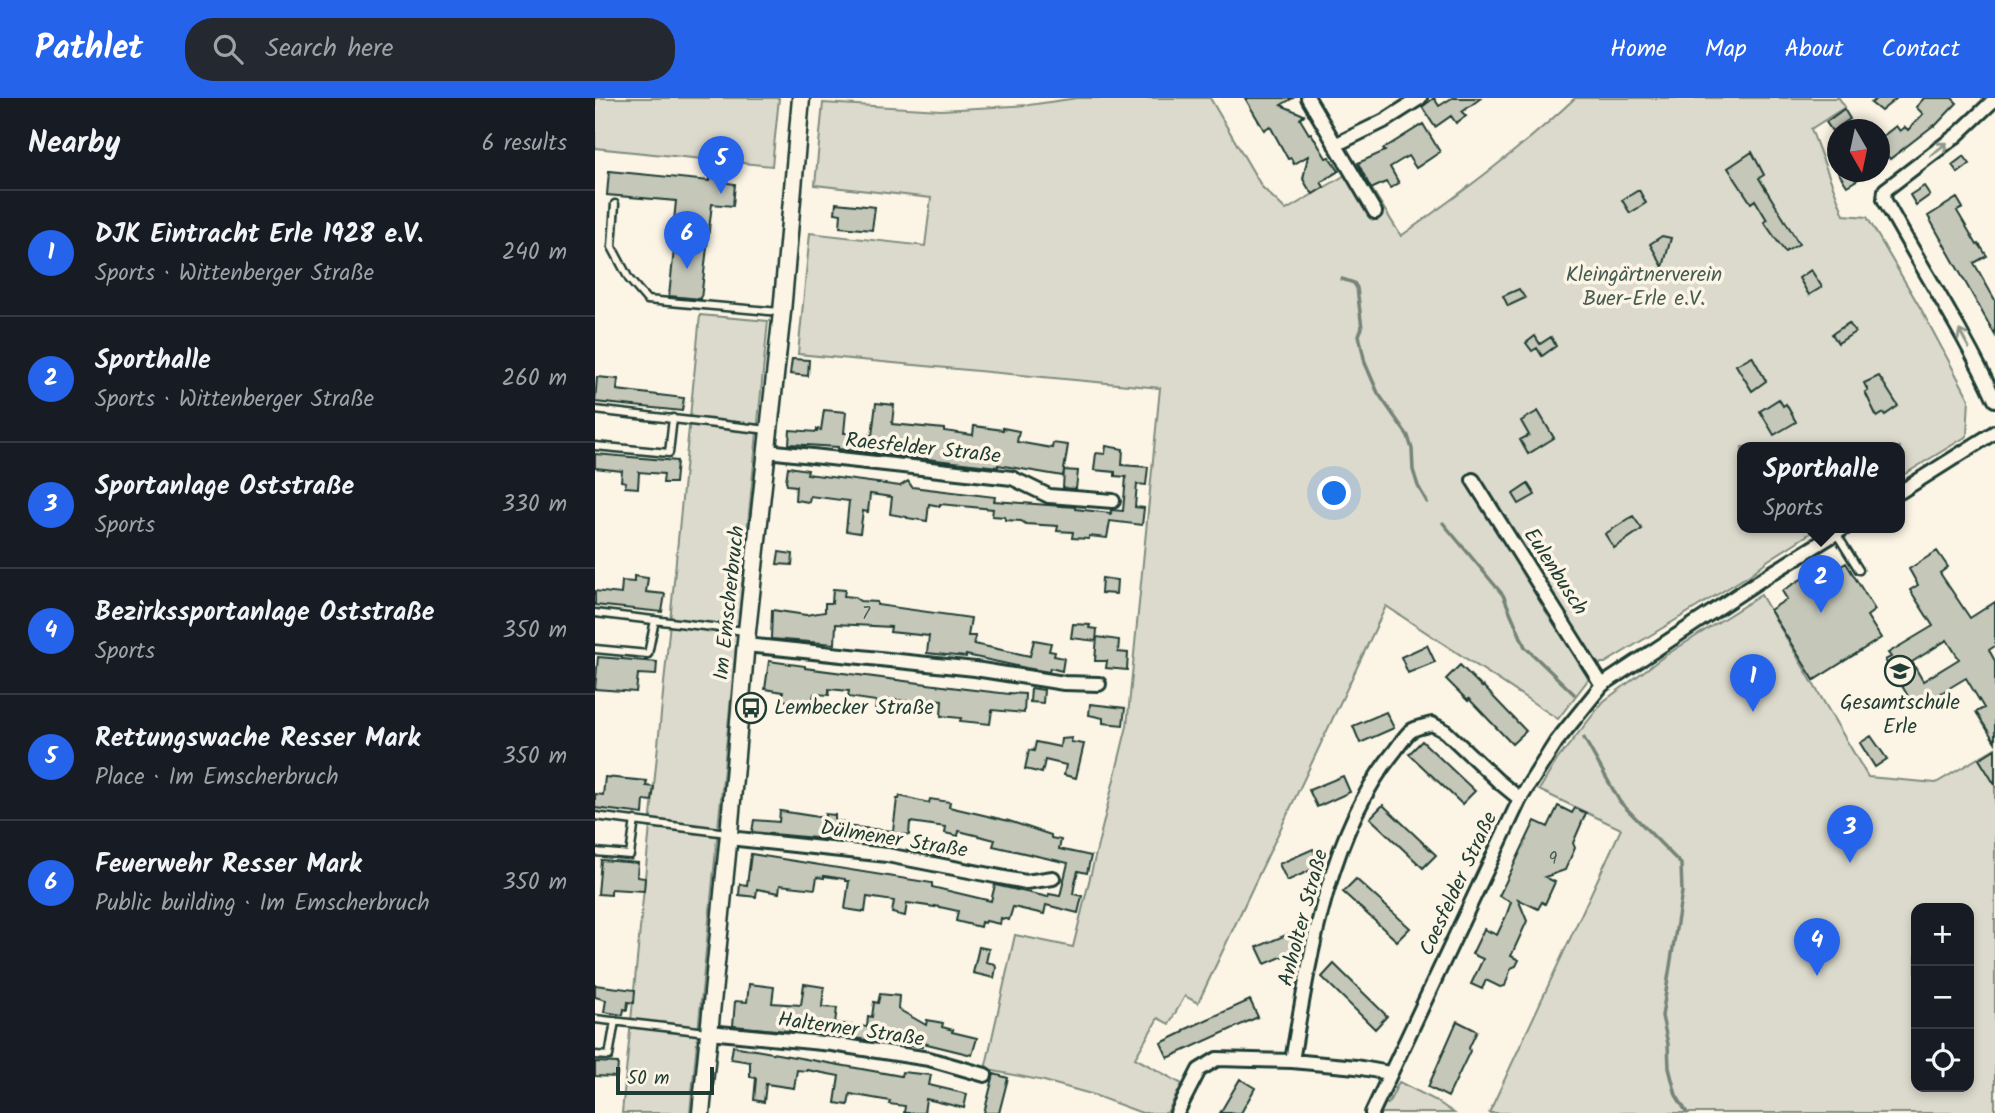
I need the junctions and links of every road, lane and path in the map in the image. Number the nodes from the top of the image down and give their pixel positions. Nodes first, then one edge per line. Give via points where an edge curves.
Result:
1 (801, 98) edge
2 (1308, 98) edge
3 (1420, 98) edge
4 (1994, 99) edge
5 (1335, 145) junction
6 (615, 204) dead end
7 (1375, 212) dead end
8 (782, 312) junction
9 (1995, 400) edge
10 (595, 410) edge
11 (673, 418) junction
12 (770, 431) junction
13 (1995, 432) edge
14 (595, 446) edge
15 (767, 451) junction
16 (1473, 480) dead end
17 (1905, 489) edge
18 (1113, 501) dead end
19 (1836, 533) edge
20 (1842, 533) edge
21 (1859, 570) dead end
22 (595, 614) edge
23 (655, 620) junction
24 (747, 638) junction
25 (595, 649) edge
26 (1099, 684) dead end
27 (1602, 685) junction
28 (1520, 799) junction
29 (595, 816) edge
30 (635, 820) junction
31 (729, 836) junction
32 (595, 852) edge
33 (1052, 878) dead end
34 (595, 1019) edge
35 (615, 1021) junction
36 (709, 1032) junction
37 (595, 1055) edge
38 (1292, 1061) junction
39 (1389, 1073) junction
40 (985, 1075) dead end
41 (701, 1113) edge
42 (1177, 1113) edge
43 (1372, 1113) edge

1 - 8 street, Im Emscherbruch
2 - 5 street
3 - 5 street
9 -> 4 street via 1884,199 1885,190 1957,135
5 - 7 street
6 - 8 lane via 613,247 629,279 647,300
8 - 12 street, Im Emscherbruch
10 - 11 lane
11 - 12 lane
11 - 14 lane via 669,453
12 - 15 street, Im Emscherbruch
13 - 17 street
15 - 18 street, Raesfelder Straße via 1012,478 1049,496
15 - 24 street, Im Emscherbruch
16 - 27 street, Eulenbusch
19 - 27 street, Coesfelder Straße
20 - 21 lane
22 - 23 lane
23 - 24 lane
23 - 25 lane via 648,654
24 - 26 street via 1064,683
24 - 31 street, Im Emscherbruch
27 - 28 street, Coesfelder Straße
28 - 38 street, Anholter Straße via 1445,731 1432,724 1411,731 1383,765 1353,819 1327,891 1305,980
28 - 39 street, Coesfelder Straße
29 - 30 lane
30 - 31 lane
30 - 32 lane via 630,855
31 - 33 street, Dülmener Straße via 887,855 1026,882
31 - 36 street, Im Emscherbruch
34 - 35 lane
35 - 36 lane
35 - 37 lane via 609,1056
36 - 40 street, Halterner Straße via 832,1044
36 - 41 street, Im Emscherbruch
38 - 39 street
38 - 42 street via 1216,1059 1199,1070
39 - 43 street, Coesfelder Straße

